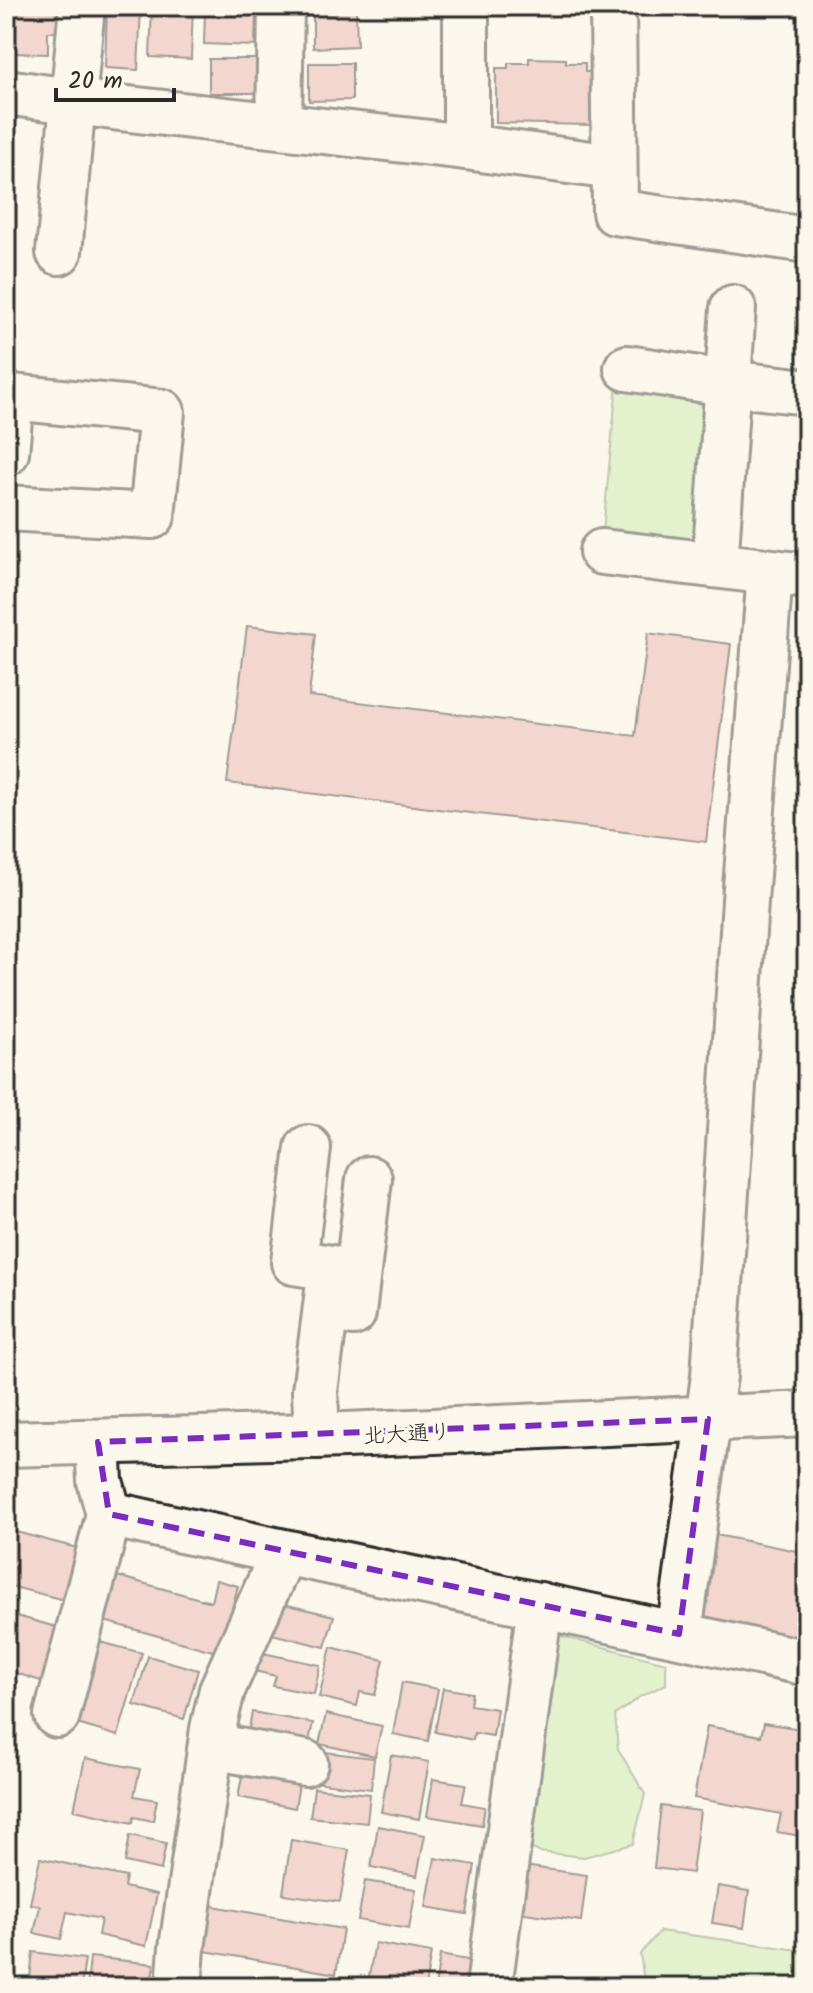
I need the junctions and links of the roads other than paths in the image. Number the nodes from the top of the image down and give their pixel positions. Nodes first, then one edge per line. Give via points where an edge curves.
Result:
1 (82, 6) edge
2 (281, 6) edge
3 (466, 6) edge
4 (613, 6) edge
5 (6, 92) edge
6 (72, 101) junction
7 (279, 125) junction
8 (466, 147) junction
9 (613, 167) junction
10 (807, 240) edge
11 (59, 252) dead end
12 (733, 308) dead end
13 (627, 368) dead end
14 (726, 383) junction
15 (807, 392) edge
16 (6, 453) edge
17 (6, 508) edge
18 (602, 552) dead end
19 (715, 565) junction
20 (788, 574) edge
21 (308, 1148) dead end
22 (369, 1179) dead end
23 (807, 1414) edge
24 (708, 1419) junction
25 (331, 1436) junction
26 (98, 1442) junction
27 (6, 1444) edge
28 (109, 1514) junction
29 (283, 1553) junction
30 (540, 1605) junction
31 (679, 1634) junction
32 (807, 1663) edge
33 (57, 1715) dead end
34 (211, 1746) junction
35 (305, 1763) dead end
36 (179, 1987) edge
37 (489, 1987) edge

1 - 6 street
2 - 7 street
3 - 8 street
4 - 9 street
5 - 6 street
6 - 7 street
6 - 11 street
7 - 8 street
8 - 9 street
9 - 10 street via 615,212
12 - 14 street
13 - 14 street
14 - 15 street
14 - 19 street
16 - 17 street via 11,397 162,412 152,516
18 - 19 street
19 - 20 street
20 - 24 street via 745,901
21 - 25 street via 294,1262 331,1268 315,1391
22 - 25 street via 344,1387
23 - 24 street, 北大通り
24 - 25 street, 北大通り
24 - 31 street
25 - 26 street, 北大通り
26 - 27 street, 北大通り
26 - 28 street
28 - 29 street
28 - 33 street
29 - 30 street
29 - 34 street via 222,1690
30 - 31 street
30 - 37 street
31 - 32 street
34 - 35 street
34 - 36 street

